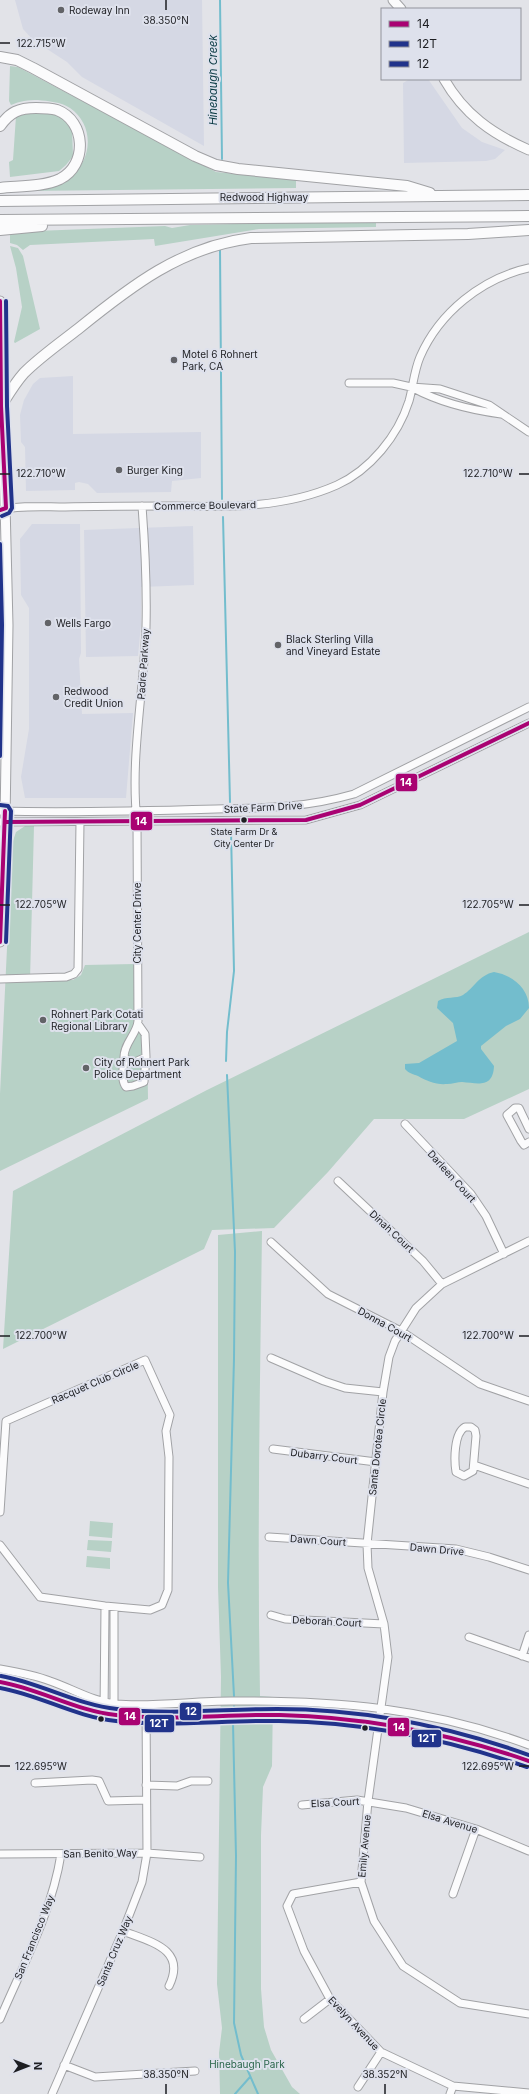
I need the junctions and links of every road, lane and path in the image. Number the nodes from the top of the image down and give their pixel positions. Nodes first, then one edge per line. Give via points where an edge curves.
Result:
1 (393, 0) edge
2 (400, 8) edge
3 (0, 57) edge
4 (445, 80) edge
5 (0, 126) edge
6 (529, 150) edge
7 (0, 188) edge
8 (529, 195) edge
9 (439, 196) junction
10 (0, 201) edge
11 (529, 216) edge
12 (104, 219) junction
13 (0, 220) edge
14 (0, 230) edge
15 (529, 230) edge
16 (529, 268) edge
17 (0, 301) edge
18 (1, 368) edge
19 (349, 383) dead end
20 (411, 387) junction
21 (1, 406) junction
22 (529, 432) edge
23 (142, 506) junction
24 (2, 508) edge
25 (529, 707) edge
26 (529, 723) edge
27 (3, 811) edge
28 (136, 811) junction
29 (3, 822) edge
30 (80, 822) junction
31 (137, 822) junction
32 (0, 942) edge
33 (0, 979) edge
34 (138, 1024) junction
35 (146, 1056) junction
36 (124, 1057) junction
37 (405, 1124) dead end
38 (529, 1128) edge
39 (529, 1142) edge
40 (338, 1181) dead end
41 (529, 1241) edge
42 (271, 1242) dead end
43 (504, 1254) junction
44 (442, 1284) junction
45 (401, 1331) junction
46 (271, 1358) dead end
47 (383, 1392) junction
48 (529, 1401) edge
49 (273, 1449) dead end
50 (376, 1462) junction
51 (474, 1465) junction
52 (529, 1484) edge
53 (0, 1512) edge
54 (269, 1537) dead end
55 (367, 1544) junction
56 (0, 1545) edge
57 (529, 1570) edge
58 (105, 1606) junction
59 (114, 1607) junction
60 (271, 1615) dead end
61 (384, 1624) junction
62 (529, 1635) edge
63 (469, 1637) dead end
64 (525, 1657) edge
65 (0, 1669) edge
66 (0, 1682) edge
67 (104, 1701) junction
68 (114, 1704) junction
69 (146, 1705) junction
70 (382, 1708) junction
71 (104, 1713) junction
72 (114, 1715) junction
73 (146, 1718) junction
74 (380, 1723) junction
75 (529, 1745) edge
76 (529, 1761) edge
77 (208, 1781) dead end
78 (36, 1783) dead end
79 (146, 1785) junction
80 (146, 1800) junction
81 (368, 1801) junction
82 (302, 1804) dead end
83 (476, 1829) junction
84 (529, 1851) edge
85 (147, 1853) junction
86 (0, 1854) edge
87 (61, 1854) junction
88 (200, 1857) dead end
89 (361, 1882) junction
90 (453, 1894) dead end
91 (123, 1931) junction
92 (169, 1986) dead end
93 (330, 1999) junction
94 (529, 2014) edge
95 (0, 2018) edge
96 (304, 2019) dead end
97 (381, 2052) junction
98 (64, 2065) junction
99 (195, 2071) dead end
100 (453, 2086) junction
101 (358, 2087) dead end
102 (529, 2093) edge
103 (52, 2094) edge
104 (450, 2094) edge

1 - 2 main road
3 - 9 highway via 17,60 34,68 216,165 406,186
4 - 6 main road via 453,95 476,120 504,139
5 - 7 highway via 10,113 16,110 58,110 74,123 79,133 80,144 77,161 68,174 61,178 38,184
8 - 9 highway, Redwood Highway
9 - 10 highway, Redwood Highway
11 - 12 highway, Redwood Highway
12 - 13 highway, Redwood Highway
12 - 14 highway
15 - 21 highway via 233,240 158,269 127,290 28,369
16 - 20 street, Commerce Boulevard via 485,285 454,308 427,343
17 - 18 main road
18 - 21 main road
19 - 20 street via 393,383
20 - 22 street via 428,396 482,412 502,414
20 - 23 street, Commerce Boulevard via 400,423 377,456 360,471 338,484 301,499 245,507
21 - 24 main road
23 - 24 street, Commerce Boulevard
23 - 28 street, Padre Parkway via 146,628 137,745
24 - 27 main road via 8,625
25 - 28 street, State Farm Drive via 354,794 289,807
26 - 31 street, State Farm Drive via 360,805 306,820
27 - 28 street, State Farm Drive
27 - 29 main road
28 - 31 street, Padre Parkway
29 - 30 street, State Farm Drive
29 - 32 main road
30 - 31 street, State Farm Drive
30 - 33 street via 78,969 66,977
31 - 34 street, City Center Drive
34 - 35 street, City Center Drive via 145,1034
34 - 36 street, City Center Drive via 124,1050
35 - 36 street via 135,1062
35 - 36 street, City Center Drive via 144,1082 126,1087 123,1083
37 - 43 street, Darleen Court via 471,1194 486,1216
38 - 39 street via 519,1108 515,1108 507,1115 521,1141 524,1144
40 - 44 street, Dinah Court via 423,1261
41 - 43 street, Santa Dorotea Circle
42 - 45 street, Donna Court via 328,1294
43 - 44 street, Santa Dorotea Circle
44 - 45 street, Santa Dorotea Circle via 416,1308
45 - 47 street, Santa Dorotea Circle via 389,1357
45 - 48 street, Donna Court via 480,1384
46 - 47 street via 345,1388
47 - 50 street, Santa Dorotea Circle
49 - 50 street, Dubarry Court
50 - 55 street, Santa Dorotea Circle
51 - 51 street via 475,1430 465,1427 458,1435 456,1472 468,1475 473,1471
51 - 52 street
53 - 59 street, Racquet Club Circle via 6,1421 145,1360 170,1415 166,1431 169,1457 168,1590 162,1605 150,1610
54 - 55 street, Dawn Court
55 - 57 street, Dawn Drive via 456,1549
55 - 61 street, Santa Dorotea Circle via 370,1583
56 - 58 street, Racquet Club Circle via 40,1597
58 - 59 street, Racquet Club Circle
58 - 67 street
59 - 68 street
60 - 61 street, Deborah Court via 285,1619
61 - 70 street, Santa Dorotea Circle via 388,1657
62 - 64 street
63 - 64 street
65 - 67 street via 49,1680
66 - 71 street via 18,1685 79,1708
67 - 68 street
67 - 71 street
68 - 69 street
68 - 72 street
69 - 70 street via 229,1701 329,1702
69 - 73 street, Santa Cruz Way
70 - 74 street, Santa Dorotea Circle
70 - 75 street via 438,1718
71 - 72 street
72 - 73 street
73 - 74 street via 324,1716
73 - 79 street, Santa Cruz Way
74 - 76 street via 448,1736
74 - 81 street, Emily Avenue
77 - 79 street via 191,1780 177,1786
78 - 80 street via 99,1781 108,1801
79 - 80 street, Santa Cruz Way
80 - 85 street, Santa Cruz Way
81 - 82 street, Elsa Court
81 - 83 street, Elsa Avenue via 442,1817
81 - 89 street, Emily Avenue
83 - 84 street, Elsa Avenue
83 - 90 street
85 - 87 street, San Benito Way
85 - 88 street, San Benito Way
85 - 91 street, Santa Cruz Way via 142,1882
86 - 87 street, San Benito Way
87 - 95 street, San Francisco Way via 49,1904
89 - 93 street, Evelyn Avenue via 293,1894 287,1906 304,1951
89 - 94 street, Emily Avenue via 374,1921 403,1966 460,2003
91 - 92 street via 163,1948 172,1955 175,1974
91 - 98 street, Santa Cruz Way
93 - 96 street
93 - 97 street, Evelyn Avenue
97 - 100 street, Evelyn Avenue
97 - 101 street
98 - 99 street via 95,2077
98 - 103 street, Santa Cruz Way
100 - 102 street, Evelyn Avenue
100 - 104 street

